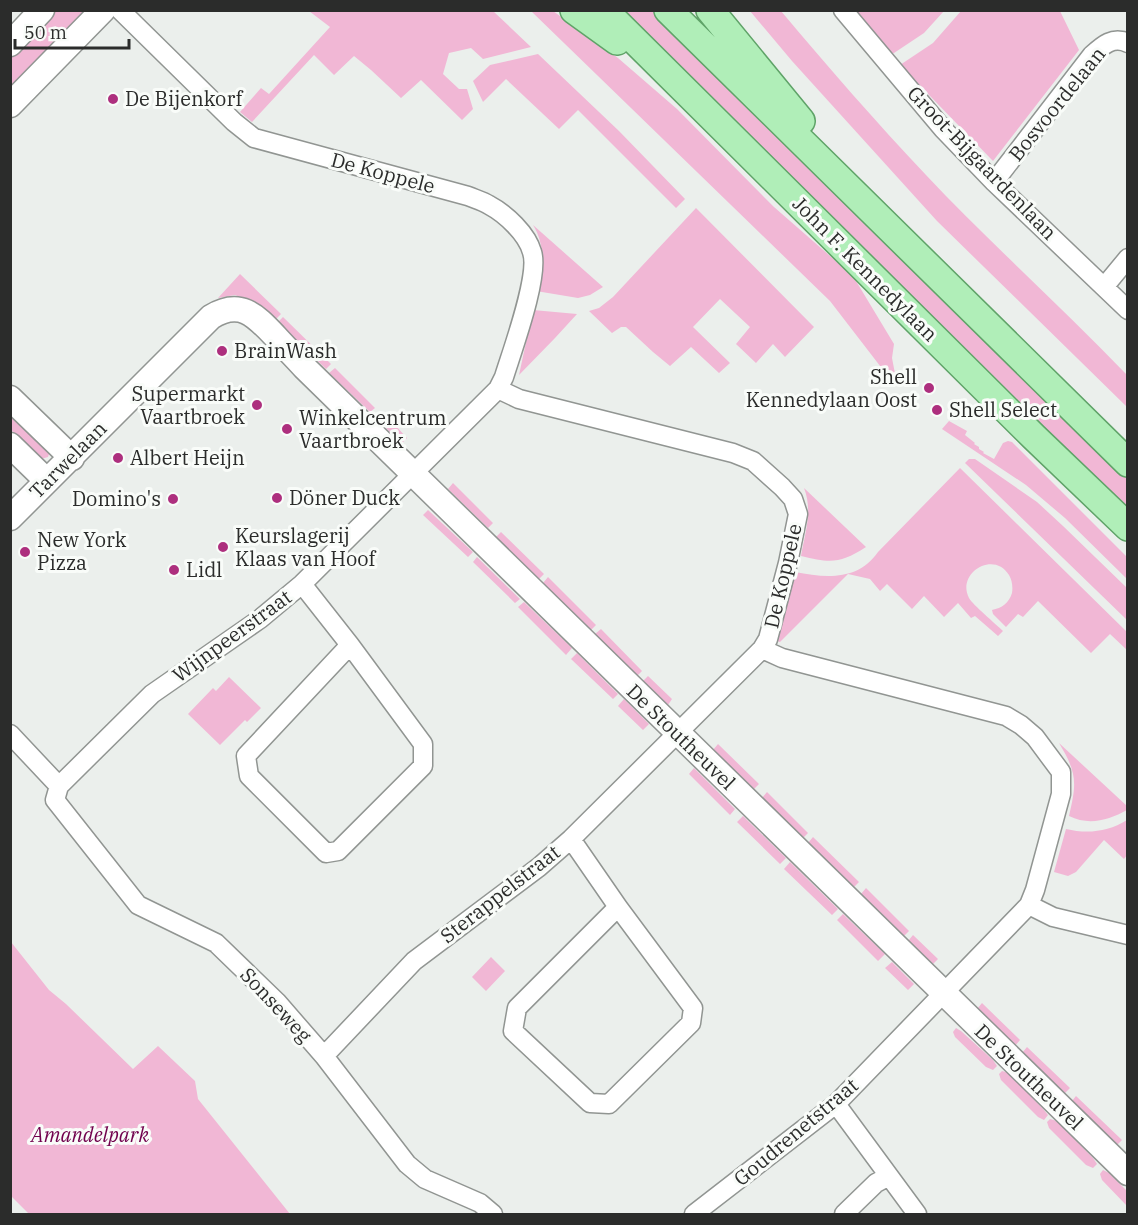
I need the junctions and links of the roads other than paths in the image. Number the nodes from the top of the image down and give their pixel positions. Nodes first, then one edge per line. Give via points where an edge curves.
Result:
1 (42, 10) edge
2 (103, 10) edge
3 (120, 10) edge
4 (574, 10) edge
5 (604, 10) edge
6 (668, 10) edge
7 (710, 10) edge
8 (843, 10) edge
9 (1128, 43) edge
10 (10, 44) edge
11 (693, 98) junction
12 (10, 105) edge
13 (994, 182) junction
14 (847, 186) junction
15 (1128, 258) edge
16 (1104, 287) junction
17 (232, 309) joint
18 (1128, 310) edge
19 (498, 389) junction
20 (10, 398) edge
21 (10, 445) edge
22 (72, 458) junction
23 (1128, 463) edge
24 (412, 473) junction
25 (47, 481) junction
26 (10, 518) edge
27 (1128, 527) edge
28 (302, 584) junction
29 (350, 645) junction
30 (762, 649) junction
31 (677, 733) junction
32 (10, 734) edge
33 (57, 793) junction
34 (571, 839) junction
35 (1029, 905) junction
36 (618, 907) junction
37 (1128, 935) edge
38 (943, 993) junction
39 (324, 1056) junction
40 (836, 1104) junction
41 (1128, 1173) edge
42 (889, 1176) junction
43 (493, 1215) edge
44 (694, 1215) edge
45 (844, 1215) edge
46 (917, 1215) edge

1 - 10 street
2 - 12 street
3 - 19 street, De Koppele via 254,138 468,196 489,204 512,222 526,237 534,268
4 - 11 main road
5 - 11 main road, John F. Kennedylaan
6 - 14 main road
7 - 14 main road via 794,111
8 - 13 street, Groot-Bijgaardenlaan via 943,129
9 - 13 street, Bosvoordelaan via 1106,42 1092,55
11 - 27 main road, John F. Kennedylaan
13 - 16 street, Groot-Bijgaardenlaan
14 - 23 main road
15 - 16 street
16 - 18 street, Groot-Bijgaardenlaan
17 - 22 street, Tarwelaan via 211,316
17 - 24 street, De Stoutheuvel via 254,315
19 - 24 street, De Koppele
19 - 30 street, De Koppele via 519,399 733,453 753,461 782,487 794,499 798,514 771,628
20 - 22 street
21 - 25 street
22 - 25 street, Tarwelaan
24 - 28 street, Wijnpeerstraat
24 - 31 street, De Stoutheuvel
25 - 26 street, Tarwelaan
28 - 29 street
28 - 33 street, Wijnpeerstraat via 260,619 152,693
29 - 29 street via 246,756 249,776 326,853 338,851 423,766 423,744
30 - 31 street, De Koppele
30 - 35 street, De Koppele via 782,658 1006,716 1035,737 1061,772 1061,794
31 - 34 street, Sterappelstraat
31 - 38 street, De Stoutheuvel
32 - 33 street, Sonseweg
33 - 39 street, Sonseweg via 138,905 216,943 277,1002
34 - 36 street
34 - 39 street, Sterappelstraat via 414,961
35 - 37 street via 1053,917
35 - 38 street, De Koppele
36 - 36 street via 517,1008 513,1031 590,1103 609,1104 691,1023 693,1008
38 - 40 street, Goudrenetstraat
38 - 41 street, De Stoutheuvel
39 - 43 street, Sonseweg via 407,1164 425,1179 480,1203
40 - 42 street
40 - 44 street, Goudrenetstraat
42 - 45 street via 876,1183
42 - 46 street

